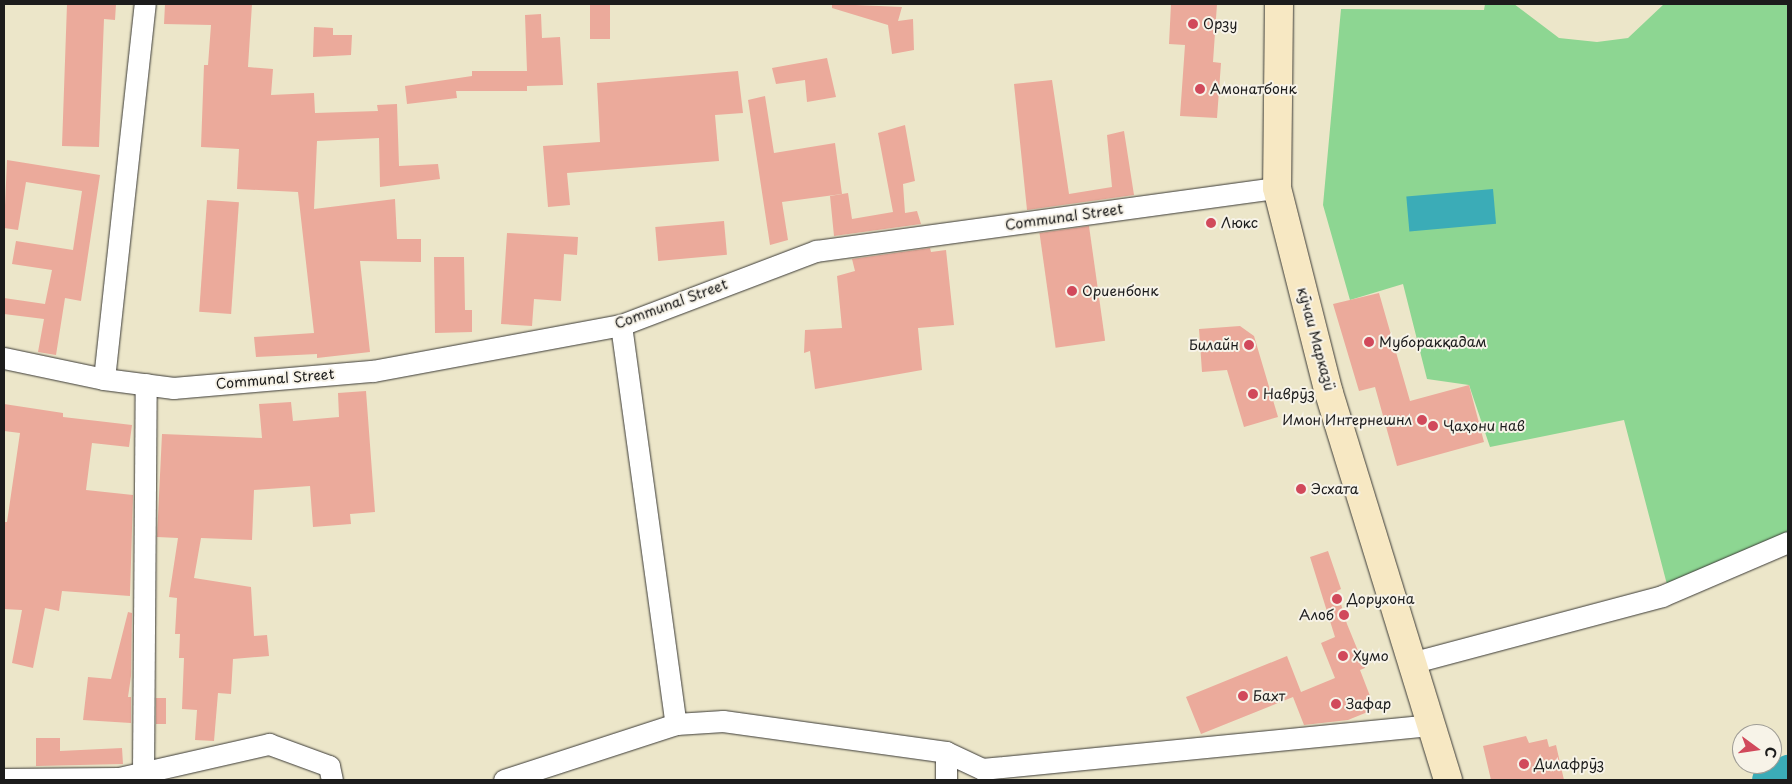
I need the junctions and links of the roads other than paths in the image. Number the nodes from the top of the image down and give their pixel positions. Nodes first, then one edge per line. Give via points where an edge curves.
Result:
1 (145, 4) edge
2 (1279, 4) edge
3 (1276, 188) junction
4 (620, 325) junction
5 (4, 358) edge
6 (104, 379) junction
7 (146, 384) junction
8 (1788, 542) edge
9 (1411, 663) junction
10 (676, 724) junction
11 (1430, 725) junction
12 (946, 752) junction
13 (143, 773) junction
14 (4, 779) edge
15 (332, 780) edge
16 (504, 780) edge
17 (946, 780) edge
18 (1448, 780) edge

1 - 6 street
2 - 3 main road, кӯчаи Марказӣ
3 - 4 street, Communal Street via 816,250
3 - 9 main road, кӯчаи Марказӣ via 1329,393
4 - 7 street, Communal Street via 373,371 173,388
4 - 10 street
5 - 6 street, Communal Street
6 - 7 street, Communal Street
7 - 13 street
8 - 9 street via 1662,596
9 - 11 main road, кӯчаи Марказӣ
10 - 12 street via 723,721
10 - 16 street
11 - 12 street via 982,770
11 - 18 main road, кӯчаи Марказӣ
12 - 17 street
13 - 14 street via 119,778
13 - 15 street via 269,744 329,766

